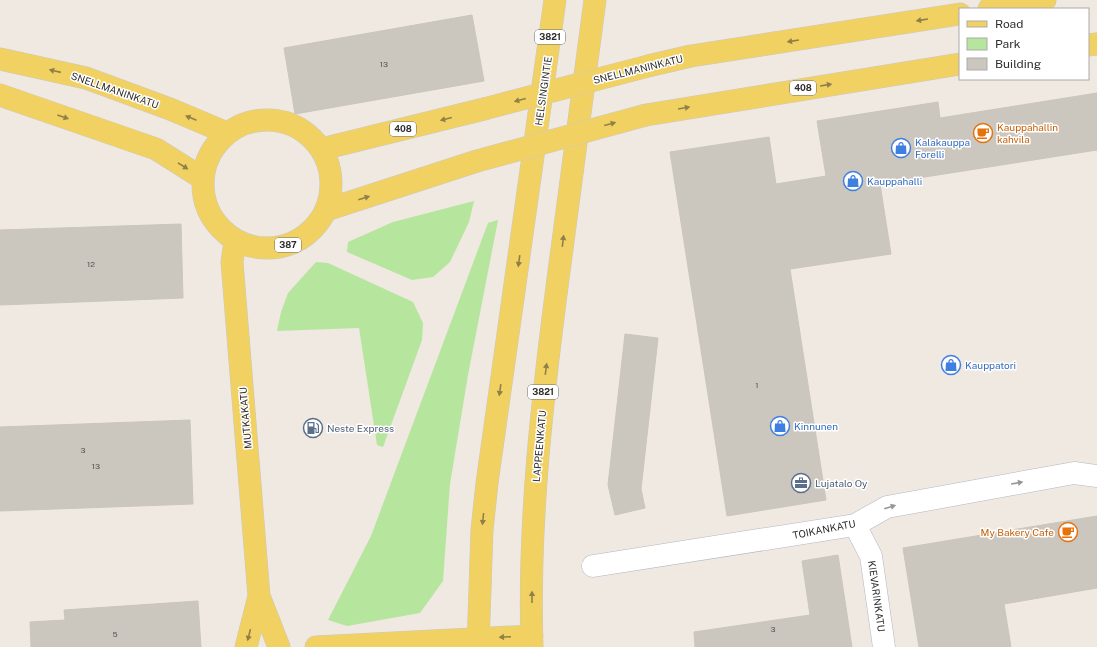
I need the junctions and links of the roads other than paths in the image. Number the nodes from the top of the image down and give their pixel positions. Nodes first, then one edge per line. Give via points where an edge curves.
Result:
1 (555, 0) edge
2 (595, 0) edge
3 (609, 0) edge
4 (1045, 0) edge
5 (995, 8) edge
6 (959, 14) edge
7 (0, 60) edge
8 (586, 60) junction
9 (959, 64) edge
10 (0, 95) edge
11 (227, 133) junction
12 (322, 149) junction
13 (202, 178) junction
14 (326, 210) junction
15 (235, 241) junction
16 (1097, 476) edge
17 (855, 525) junction
18 (593, 566) dead end
19 (259, 596) junction
20 (532, 641) edge
21 (478, 643) edge
22 (246, 647) edge
23 (279, 647) edge
24 (316, 647) edge
25 (884, 647) edge

1 -> 21 main road, HELSINGINTIE / 3821 via 487,483 482,530
2 - 8 main road, 3821
3 - 8 main road
4 - 5 main road
6 -> 12 main road, SNELLMANINKATU / 408, bridge via 691,56
11 -> 7 main road, SNELLMANINKATU via 86,78
20 -> 8 main road, LAPPEENKATU / 3821 via 535,482
14 -> 9 main road, 408, bridge via 477,161 646,115
10 -> 13 main road via 156,149
11 - 12 main road, 387 via 246,123 267,119 288,123 307,133
11 - 13 main road, 387 via 215,146
12 - 14 main road, 387 via 330,168 331,189
13 - 15 main road, 387 via 203,196 209,214 220,229
14 - 15 main road, 387 via 315,228 298,241 277,248 256,248
15 - 19 main road, MUTKAKATU via 232,262
17 -> 16 street, TOIKANKATU via 887,507 1074,473
17 - 18 street, TOIKANKATU
17 - 25 street, KIEVARINKATU via 871,556
19 -> 22 main road, MUTKAKATU
19 - 23 main road, MUTKAKATU
20 -> 21 main road
21 - 24 main road

